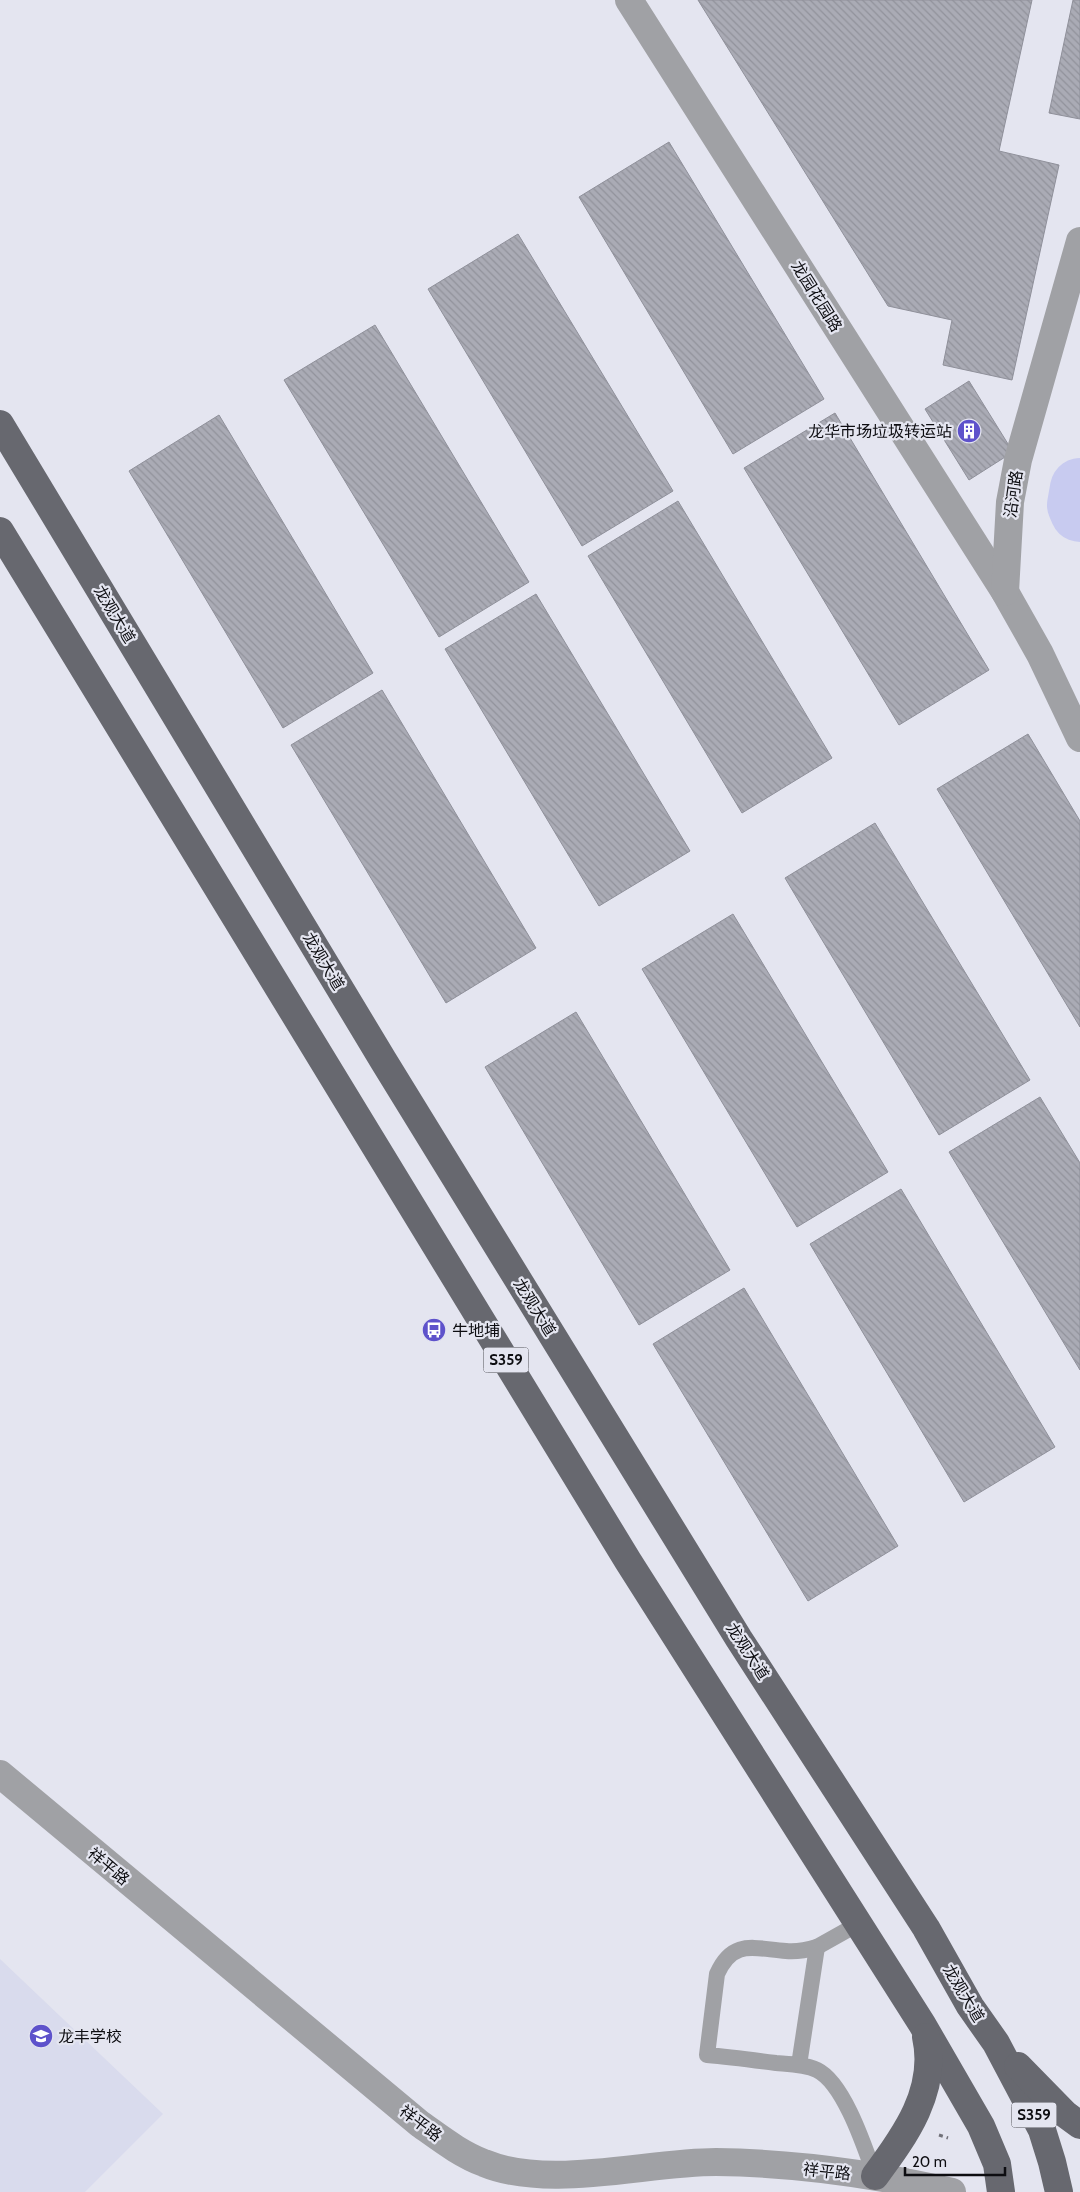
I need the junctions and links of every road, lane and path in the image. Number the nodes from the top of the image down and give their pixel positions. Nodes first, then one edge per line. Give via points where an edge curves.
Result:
1 (629, 0) edge
2 (1080, 241) edge
3 (0, 424) edge
4 (0, 531) edge
5 (1005, 592) junction
6 (1080, 738) edge
7 (0, 1774) edge
8 (858, 1924) junction
9 (817, 1947) junction
10 (922, 2024) junction
11 (996, 2043) junction
12 (799, 2065) junction
13 (1080, 2125) edge
14 (874, 2176) junction
15 (952, 2192) edge
16 (1002, 2192) edge
17 (1059, 2192) edge

1 - 5 street, 龙园花园路
2 - 5 street, 沿河路 via 1018,460 1010,502
3 - 11 main road, 龙观大道 / S359 via 383,1060 729,1622
4 - 8 main road, S359 via 623,1552
5 - 6 street via 1040,654
7 - 14 street, 祥平路 via 420,2124 457,2150 485,2164 538,2174 568,2174 741,2162
8 - 9 lane
8 - 10 main road, S359
9 - 12 lane
9 - 12 lane via 786,1951 744,1947 722,1962 717,1974 708,2055
10 - 14 main road via 929,2054 923,2097 907,2128
10 - 16 main road, S359 via 981,2126 996,2164
11 - 13 main road
11 - 17 main road, 龙观大道 / S359 via 1042,2130
12 - 14 lane via 818,2070 830,2080 858,2129
14 - 15 street, 祥平路

